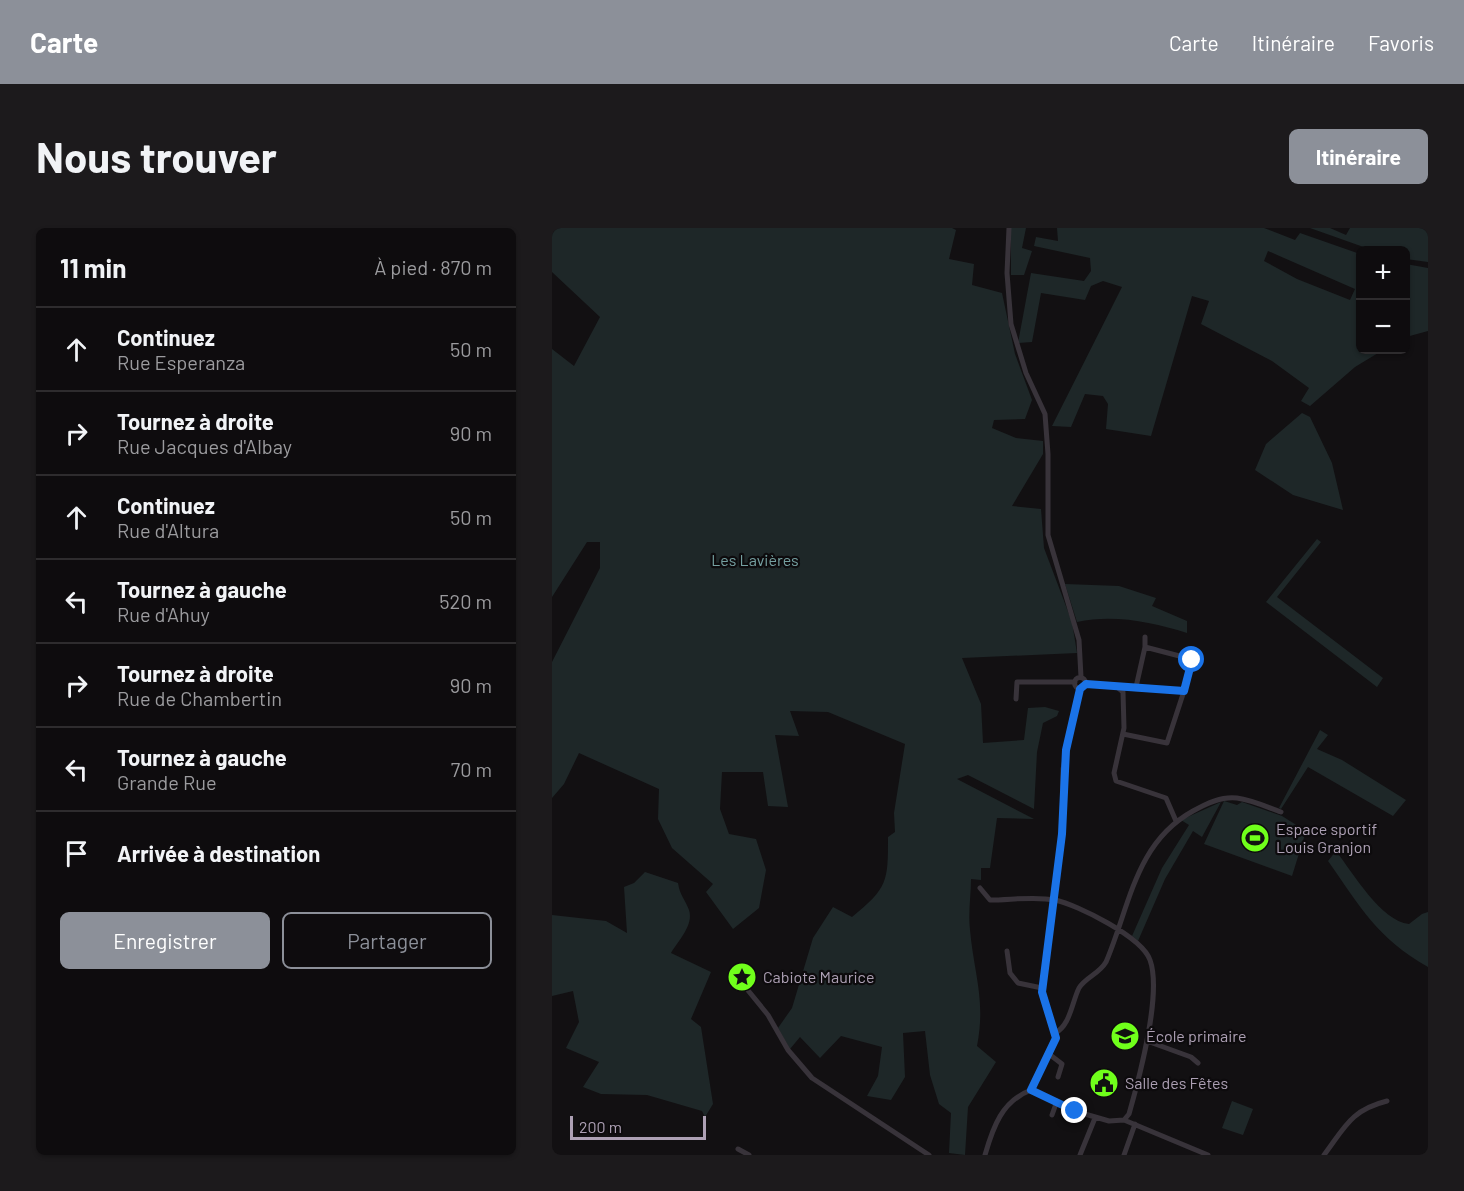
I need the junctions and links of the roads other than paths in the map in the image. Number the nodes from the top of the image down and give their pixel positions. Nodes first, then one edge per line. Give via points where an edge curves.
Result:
1 (1009, 228) edge
2 (1145, 637) dead end
3 (1145, 647) junction
4 (1081, 677) junction
5 (1075, 682) junction
6 (1086, 684) junction
7 (1136, 687) junction
8 (1122, 688) junction
9 (1080, 689) junction
10 (1184, 691) junction
11 (1016, 699) dead end
12 (1123, 734) junction
13 (1281, 812) dead end
14 (1176, 821) junction
15 (980, 888) dead end
16 (1054, 899) junction
17 (1119, 930) junction
18 (1007, 951) dead end
19 (742, 983) dead end
20 (1042, 988) junction
21 (1055, 1033) junction
22 (1147, 1041) junction
23 (1049, 1054) junction
24 (1198, 1063) dead end
25 (1058, 1077) dead end
26 (1031, 1090) junction
27 (1057, 1101) junction
28 (1387, 1101) dead end
29 (1129, 1114) junction
30 (1052, 1115) dead end
31 (1095, 1118) junction
32 (1124, 1120) junction
33 (1133, 1123) junction
34 (738, 1149) dead end
35 (749, 1155) edge
36 (929, 1155) edge
37 (985, 1155) edge
38 (1080, 1155) edge
39 (1124, 1155) edge
40 (1208, 1155) edge
41 (1324, 1155) edge

1 - 4 street via 1011,324 1026,373 1045,414 1048,535 1079,640
2 - 3 street
3 - 7 street
3 - 10 street via 1191,659
4 - 5 street
4 - 6 street
5 - 9 street
5 - 11 street via 1017,682
6 - 8 street
6 - 9 street
7 - 8 street
7 - 10 street
8 - 12 street
9 - 16 street via 1063,769 1062,834
10 - 12 street via 1167,743
12 - 14 street via 1114,779 1166,798
13 - 14 street via 1227,798
14 - 17 street via 1141,864
15 - 16 street via 990,900
16 - 17 street
16 - 20 street
17 - 21 street via 1102,969 1082,984 1064,1026
17 - 22 street via 1142,948 1150,960
18 - 20 street via 1014,980
19 - 36 street via 812,1078
20 - 21 street
21 - 23 street
22 - 24 street
22 - 29 street
23 - 25 street via 1062,1064
23 - 26 street
26 - 27 street
26 - 37 street via 999,1115
27 - 30 street
27 - 31 street
28 - 41 street via 1354,1115
29 - 32 street
29 - 33 street
31 - 32 street
31 - 38 street
32 - 33 street
33 - 39 street
33 - 40 street
34 - 35 street

